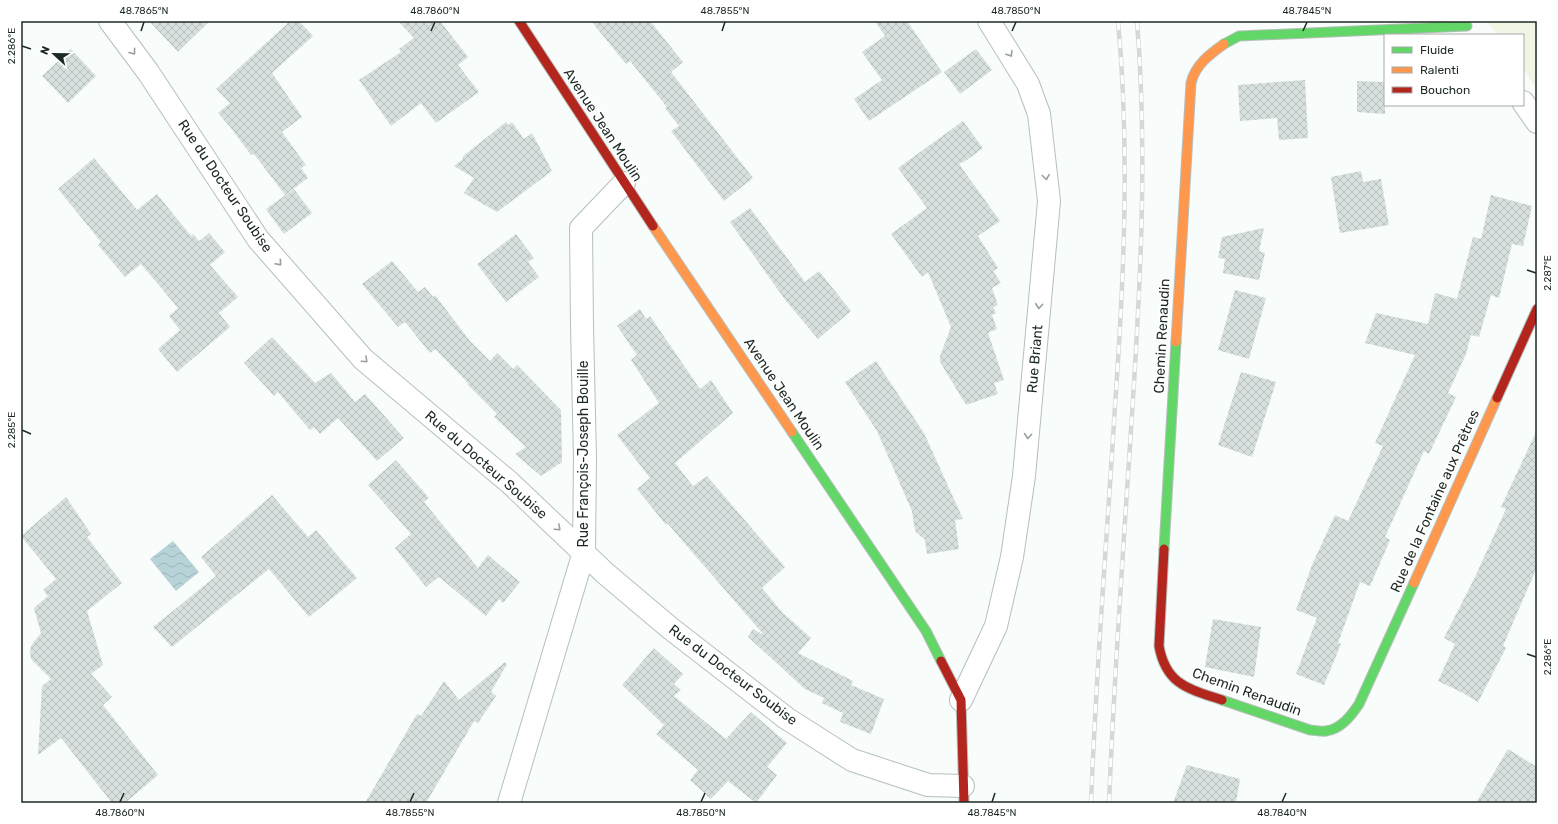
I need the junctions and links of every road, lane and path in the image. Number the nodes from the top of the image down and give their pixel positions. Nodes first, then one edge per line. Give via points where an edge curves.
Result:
1 (110, 21) edge
2 (519, 21) edge
3 (989, 21) edge
4 (1468, 27) edge
5 (1524, 103) edge
6 (1537, 122) edge
7 (624, 183) junction
8 (1537, 309) edge
9 (584, 552) junction
10 (962, 700) junction
11 (1359, 704) joint
12 (964, 794) edge
13 (509, 803) edge

1 -> 9 street, Rue du Docteur Soubise via 148,72 258,239 363,359 509,482
2 - 7 street, Avenue Jean Moulin
3 -> 10 street, Rue Briant via 1028,84 1039,114 1049,201 1024,476 1012,557 996,626
4 - 11 street, Chemin Renaudin via 1239,36 1212,53 1191,81 1159,638 1162,662 1177,681 1190,689 1310,730 1326,731 1339,726
5 - 6 street
7 - 9 street, Rue François-Joseph Bouille via 581,228
7 - 10 street, Avenue Jean Moulin via 926,632
8 - 11 street, Rue de la Fontaine aux Prêtres
9 - 12 street, Rue du Docteur Soubise via 670,628 786,718 852,760
9 - 13 street, Rue François-Joseph Bouille
10 - 12 street, Avenue Jean Moulin

